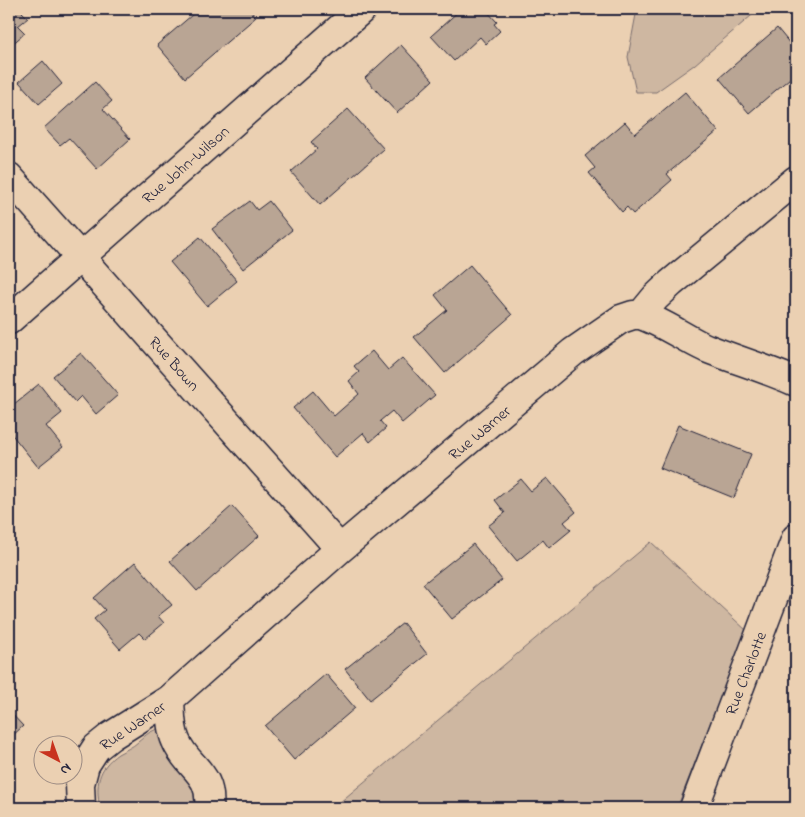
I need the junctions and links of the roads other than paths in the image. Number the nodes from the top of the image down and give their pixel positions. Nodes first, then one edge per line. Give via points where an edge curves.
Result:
1 (345, 14) edge
2 (9, 177) edge
3 (796, 180) edge
4 (79, 258) junction
5 (641, 315) junction
6 (9, 320) edge
7 (796, 382) edge
8 (796, 538) edge
9 (340, 549) junction
10 (170, 699) junction
11 (81, 808) edge
12 (208, 808) edge
13 (694, 808) edge

1 - 4 street, Rue John-Wilson
2 - 4 street, Rue Bown
3 - 5 street via 671,283
4 - 6 street, Rue John-Wilson
4 - 9 street, Rue Bown
5 - 7 street via 706,347
5 - 9 street, Rue Warner via 621,320 574,352
8 - 13 street, Rue Charlotte
9 - 10 street, Rue Warner
10 - 11 street, Rue Warner via 96,748 85,765 80,784
10 - 12 street, Rue Warner via 175,739 208,787

